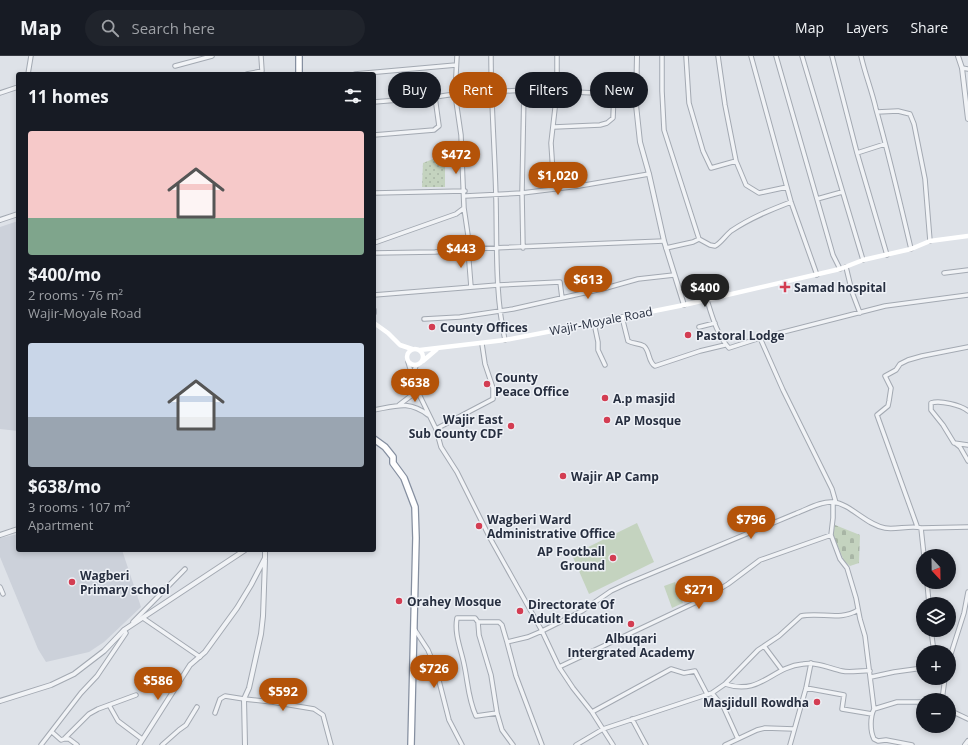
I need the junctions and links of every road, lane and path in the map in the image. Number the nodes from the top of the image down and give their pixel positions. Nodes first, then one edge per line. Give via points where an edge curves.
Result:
1 (31, 56) edge
2 (212, 56) edge
3 (261, 56) edge
4 (299, 56) edge
5 (457, 56) edge
6 (491, 56) edge
7 (557, 56) edge
8 (637, 56) edge
9 (662, 56) edge
10 (686, 56) edge
11 (718, 56) edge
12 (751, 56) edge
13 (776, 56) edge
14 (802, 56) edge
15 (832, 56) edge
16 (861, 56) edge
17 (958, 56) edge
18 (456, 65) junction
19 (175, 66) dead end
20 (962, 68) junction
21 (968, 69) edge
22 (28, 72) edge
23 (257, 72) edge
24 (299, 72) edge
25 (376, 72) edge
26 (456, 72) edge
27 (491, 72) edge
28 (557, 72) edge
29 (636, 72) edge
30 (16, 88) edge
31 (0, 93) edge
32 (388, 101) edge
33 (376, 102) edge
34 (437, 108) edge
35 (457, 108) edge
36 (492, 108) edge
37 (524, 108) edge
38 (556, 108) edge
39 (613, 108) edge
40 (636, 108) edge
41 (877, 112) junction
42 (968, 119) edge
43 (554, 127) junction
44 (376, 135) edge
45 (885, 144) junction
46 (857, 153) junction
47 (736, 161) junction
48 (649, 174) junction
49 (787, 187) junction
50 (554, 188) junction
51 (464, 191) junction
52 (842, 192) junction
53 (376, 193) edge
54 (522, 193) junction
55 (496, 194) junction
56 (465, 196) junction
57 (817, 199) junction
58 (791, 202) junction
59 (464, 208) junction
60 (16, 215) edge
61 (0, 220) edge
62 (968, 236) edge
63 (699, 239) junction
64 (664, 241) junction
65 (930, 241) junction
66 (376, 242) edge
67 (523, 248) junction
68 (666, 248) junction
69 (469, 249) junction
70 (497, 249) junction
71 (911, 249) junction
72 (376, 253) edge
73 (887, 255) junction
74 (863, 260) junction
75 (846, 267) junction
76 (840, 269) junction
77 (968, 270) edge
78 (944, 273) dead end
79 (674, 275) junction
80 (817, 275) junction
81 (498, 285) junction
82 (471, 287) junction
83 (376, 295) edge
84 (968, 295) edge
85 (562, 298) junction
86 (707, 300) junction
87 (684, 305) junction
88 (500, 311) junction
89 (860, 313) junction
90 (622, 317) junction
91 (424, 319) dead end
92 (594, 323) junction
93 (715, 323) junction
94 (376, 324) edge
95 (700, 327) dead end
96 (760, 338) junction
97 (505, 340) junction
98 (482, 344) junction
99 (725, 344) junction
100 (400, 345) junction
101 (968, 347) edge
102 (412, 349) junction
103 (437, 349) junction
104 (420, 350) junction
105 (407, 359) junction
106 (422, 361) junction
107 (605, 365) dead end
108 (416, 366) junction
109 (412, 376) junction
110 (416, 388) junction
111 (399, 406) junction
112 (376, 410) edge
113 (968, 410) edge
114 (429, 416) junction
115 (436, 429) junction
116 (376, 440) edge
117 (954, 443) junction
118 (968, 445) edge
119 (968, 461) edge
120 (834, 503) junction
121 (917, 526) junction
122 (968, 527) edge
123 (921, 528) junction
124 (16, 530) edge
125 (830, 535) junction
126 (0, 536) edge
127 (923, 549) edge
128 (242, 552) edge
129 (265, 552) edge
130 (265, 558) junction
131 (185, 569) dead end
132 (0, 587) edge
133 (968, 592) edge
134 (3, 594) dead end
135 (858, 610) junction
136 (143, 618) junction
137 (478, 622) junction
138 (413, 627) junction
139 (125, 629) junction
140 (542, 632) junction
141 (507, 642) junction
142 (954, 645) edge
143 (764, 646) junction
144 (200, 656) junction
145 (811, 663) junction
146 (559, 667) junction
147 (916, 669) edge
148 (782, 670) junction
149 (870, 671) junction
150 (871, 677) junction
151 (725, 684) junction
152 (806, 688) junction
153 (712, 693) junction
154 (707, 694) junction
155 (136, 695) dead end
156 (244, 699) junction
157 (0, 700) edge
158 (916, 702) edge
159 (109, 705) junction
160 (197, 707) dead end
161 (874, 708) junction
162 (592, 712) junction
163 (215, 713) dead end
164 (498, 713) junction
165 (956, 713) edge
166 (872, 714) junction
167 (632, 719) junction
168 (968, 719) edge
169 (603, 729) junction
170 (794, 729) junction
171 (52, 732) junction
172 (64, 739) junction
173 (142, 739) junction
174 (738, 739) junction
175 (968, 741) edge
176 (877, 743) edge
177 (41, 745) edge
178 (77, 745) edge
179 (139, 745) edge
180 (162, 745) edge
181 (245, 745) edge
182 (331, 745) edge
183 (410, 745) edge
184 (462, 745) edge
185 (513, 745) edge
186 (542, 745) edge
187 (576, 745) edge
188 (612, 745) edge
189 (646, 745) edge
190 (725, 745) edge
191 (790, 745) edge
192 (912, 745) edge
193 (965, 745) edge

1 - 22 street
2 - 19 street
3 - 23 street via 262,71
4 - 24 highway
5 - 18 street
6 - 27 street
7 - 28 street
8 - 29 street
9 - 63 street via 664,130
10 - 47 street via 689,103 709,166 717,168
11 - 47 street
12 - 49 street
13 - 57 street
14 - 52 street
15 - 46 street
16 - 41 street
17 - 20 street
18 - 25 street
18 - 26 street
20 - 21 street
20 - 42 street
30 - 31 street
32 - 33 street
34 - 44 street via 439,126 434,130
35 - 51 street
36 - 55 street
37 - 54 street
38 - 43 street
39 - 43 street via 613,118 608,123
40 - 48 street via 640,142
41 - 45 street
41 - 65 street via 898,111 910,114 925,179
43 - 50 street via 551,143
45 - 46 street
45 - 71 street
46 - 73 street
47 - 49 street via 746,185 759,193
48 - 50 street
48 - 64 street
49 - 58 street
50 - 54 street
51 - 53 street
51 - 56 street
52 - 57 street
52 - 74 street
54 - 55 street
54 - 67 street
55 - 56 street
55 - 70 street
56 - 59 street
57 - 76 street via 833,255
58 - 63 street via 747,220 727,234 716,246 713,247
58 - 80 street
59 - 66 street via 456,214
59 - 69 street
60 - 61 street
62 - 65 main road, Wajir-Moyale Road
63 - 68 street
64 - 67 street
64 - 68 street
65 - 71 main road, Wajir-Moyale Road
67 - 70 street
68 - 79 street
69 - 70 street
69 - 72 street
69 - 82 street
70 - 81 street
71 - 73 main road, Wajir-Moyale Road
73 - 74 main road, Wajir-Moyale Road
74 - 75 main road, Wajir-Moyale Road
75 - 76 main road, Wajir-Moyale Road
75 - 89 street
76 - 80 main road, Wajir-Moyale Road
77 - 78 street
79 - 85 street via 638,279
79 - 87 street
80 - 86 main road, Wajir-Moyale Road
81 - 82 street
81 - 85 street via 560,282
81 - 88 street
82 - 83 street
84 - 89 street via 885,306
85 - 88 street
86 - 87 main road, Wajir-Moyale Road
86 - 93 street
87 - 90 main road, Wajir-Moyale Road
88 - 91 street
88 - 97 street
89 - 96 street
90 - 92 main road, Wajir-Moyale Road
90 - 99 street via 628,341 643,345 655,366
92 - 97 main road, Wajir-Moyale Road
92 - 107 street via 598,350
93 - 95 street
93 - 99 street
94 - 100 main road
96 - 99 street via 729,348
96 - 120 street via 832,489
97 - 98 main road, Wajir-Moyale Road
98 - 103 main road, Wajir-Moyale Road
98 - 115 street via 493,388 493,399
100 - 102 main road
100 - 105 main road
101 - 121 street via 908,360 885,376 891,388 889,401 888,406 878,415
102 - 104 main road
102 - 105 main road
103 - 104 main road, Wajir-Moyale Road
103 - 106 main road
104 - 106 main road
105 - 108 main road via 410,364
105 - 109 street
106 - 108 main road
108 - 109 street
109 - 110 street
110 - 111 street
110 - 114 street
111 - 112 street
111 - 114 street via 419,408
113 - 117 street via 940,402 931,403 930,410
114 - 115 street
115 - 140 street via 441,447 457,472
116 - 138 highway via 393,457 393,463 404,478 415,507
117 - 118 street
117 - 119 street via 960,447
120 - 121 street via 846,507 878,526
120 - 125 street
120 - 140 street via 825,503 797,513 626,584 582,612
121 - 123 street
122 - 123 street
123 - 127 street
124 - 126 street
125 - 135 street via 840,559 847,568
125 - 146 street via 760,560 705,598
128 - 136 street
129 - 130 street
130 - 144 street via 237,608
130 - 156 street via 261,634 249,688
131 - 139 street
132 - 134 street
133 - 142 street
135 - 143 street via 841,616 801,616
135 - 149 street
136 - 139 street
136 - 144 street
137 - 141 street via 499,622
137 - 164 street
137 - 164 street via 475,618 457,618 456,624 469,696 476,716
138 - 183 highway
138 - 184 street via 428,650 436,669 449,720
139 - 157 street via 104,651 68,678
139 - 171 street via 126,633 107,663
140 - 141 street
140 - 146 street
141 - 186 street via 516,676
143 - 148 street
143 - 151 street
144 - 173 street via 190,665
145 - 148 street
145 - 149 street via 844,671
145 - 152 street
146 - 162 street
147 - 150 street
148 - 151 street via 756,685 742,687
149 - 150 street
150 - 161 street
151 - 153 street
152 - 166 street via 844,695 842,710
152 - 170 street
153 - 154 street
153 - 174 street via 724,708
154 - 162 street via 695,671 684,673 671,669
154 - 167 street
155 - 159 street
156 - 163 street via 223,697
156 - 181 street
156 - 182 street via 314,709 323,715
158 - 161 street via 897,702
159 - 172 street via 89,714
159 - 173 street via 118,721
160 - 180 street via 186,725
161 - 166 street
162 - 169 street
164 - 185 street via 502,730
165 - 168 street
166 - 176 street via 872,735
167 - 169 street
167 - 189 street
169 - 187 street
169 - 188 street
170 - 174 street via 765,728
170 - 191 street
171 - 172 street via 61,740
171 - 177 street
172 - 178 street
173 - 179 street
174 - 190 street
175 - 193 street
176 - 192 street via 886,740

